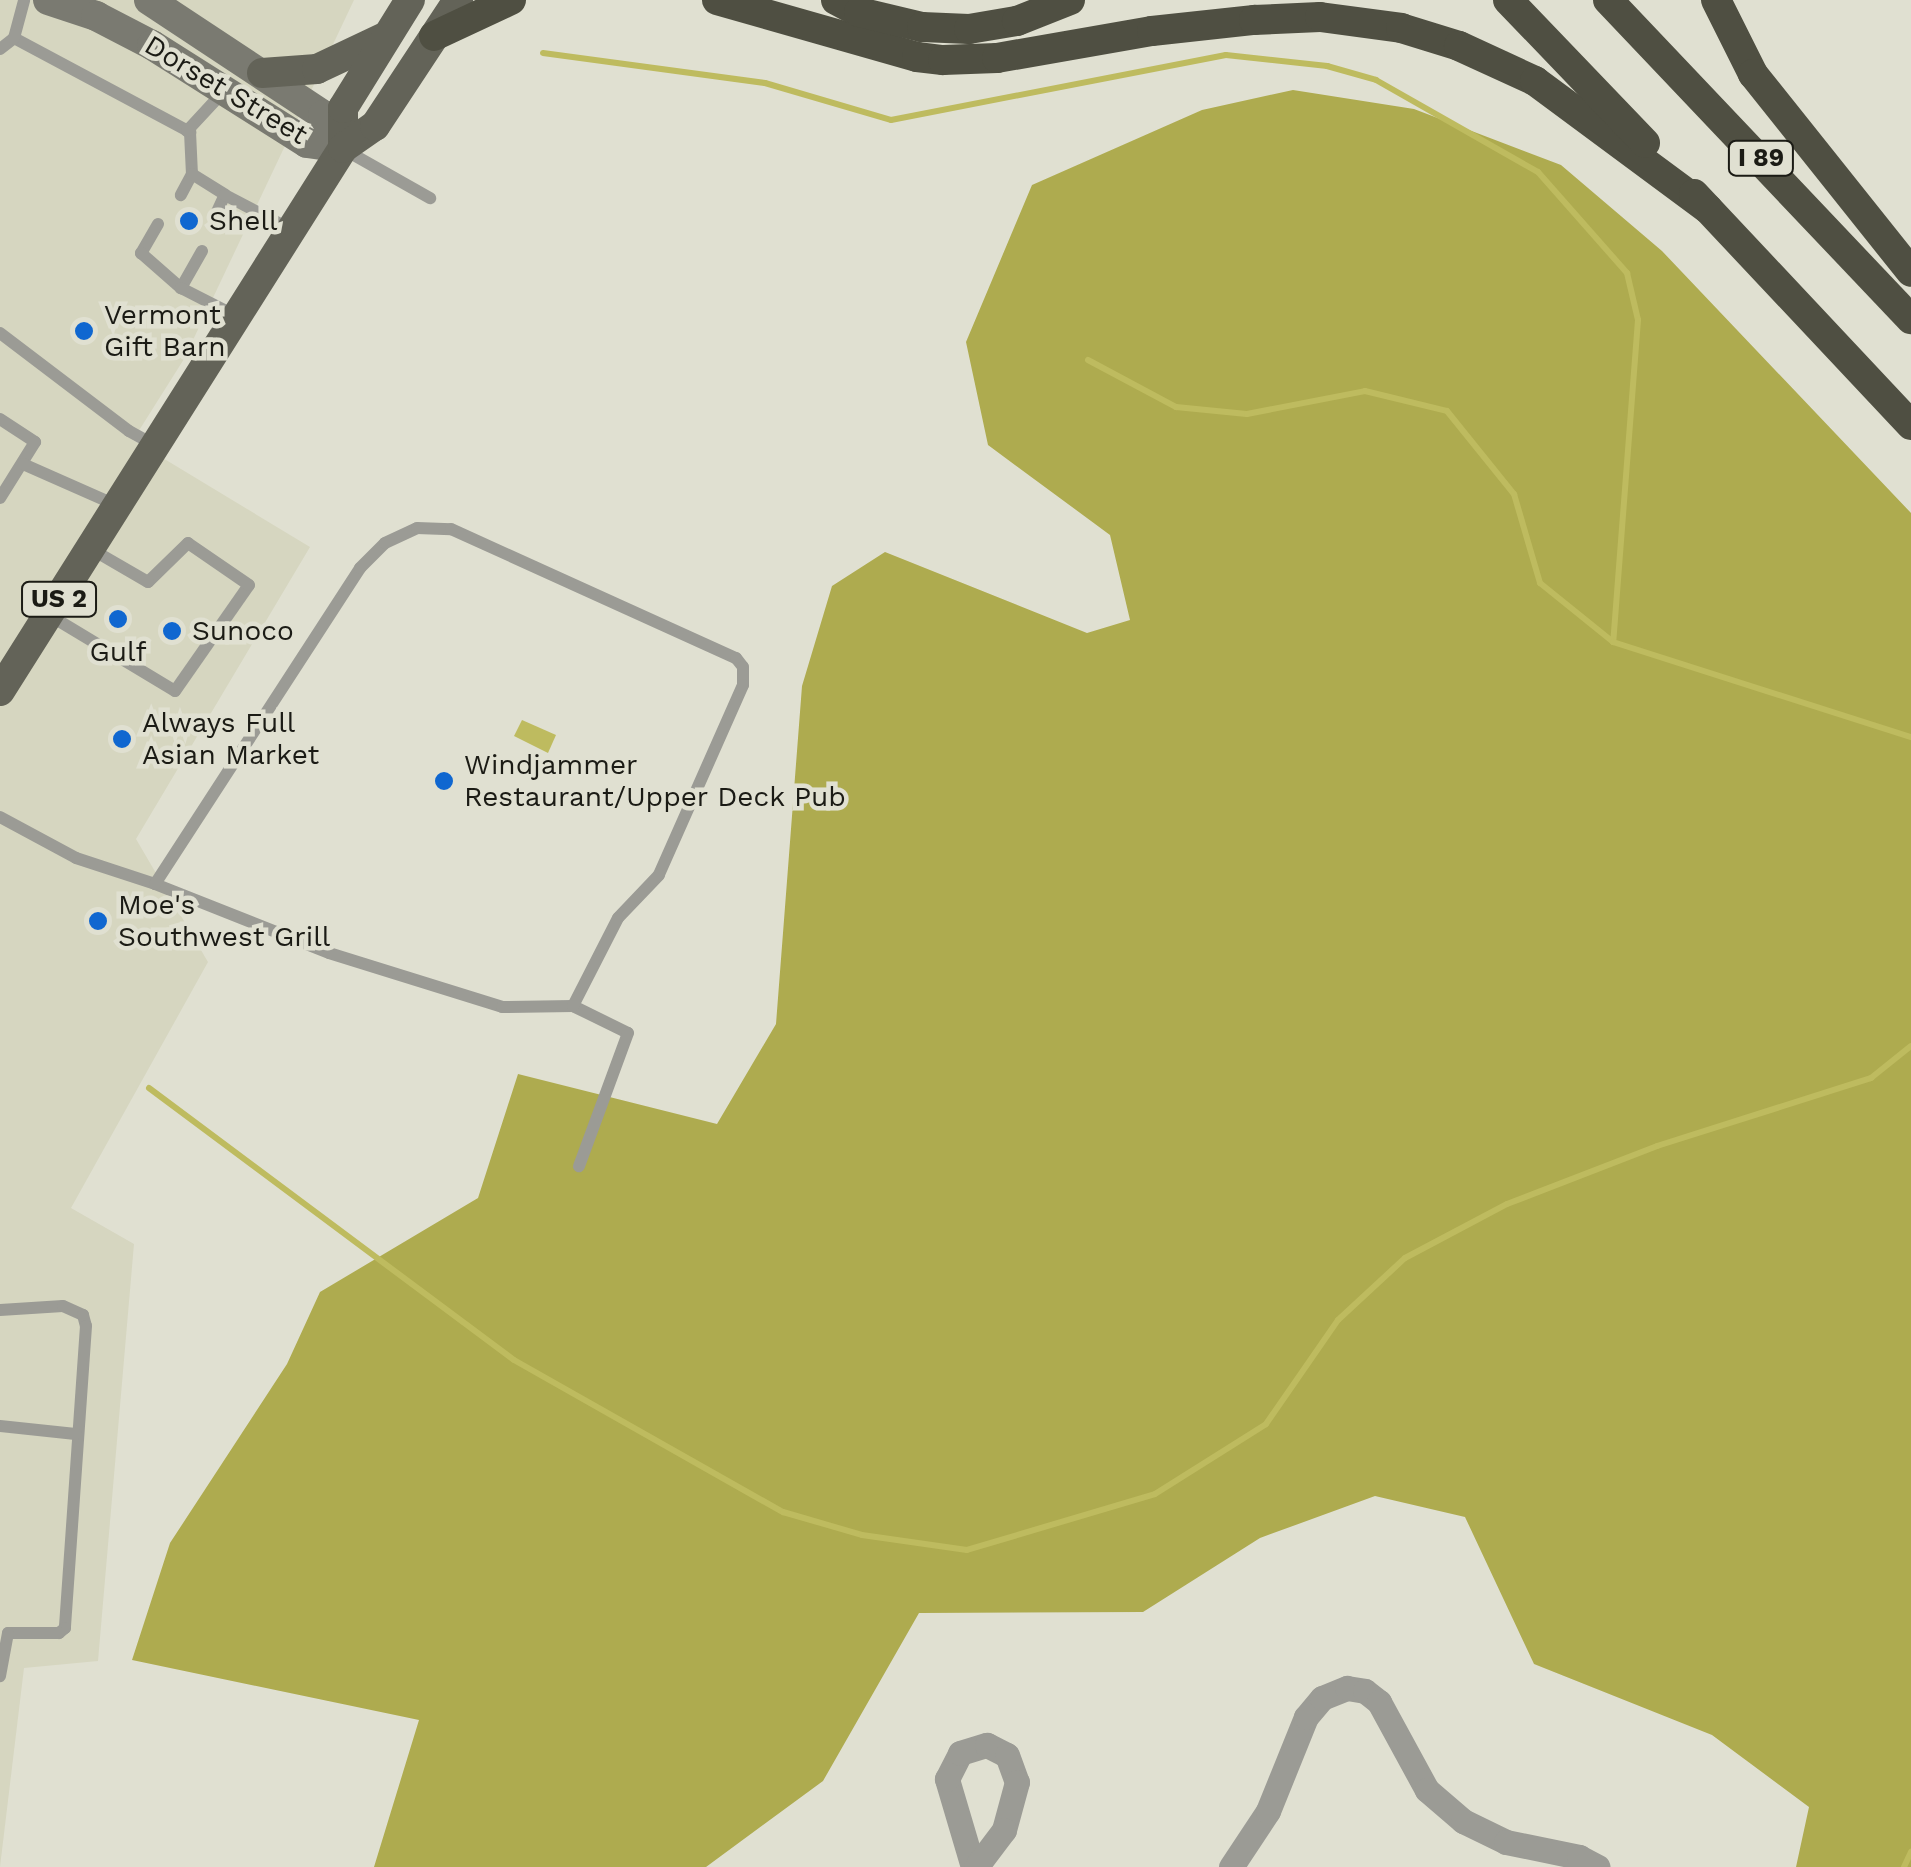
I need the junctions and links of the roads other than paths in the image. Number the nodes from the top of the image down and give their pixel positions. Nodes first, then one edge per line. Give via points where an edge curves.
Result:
1 (24, 0) edge
2 (48, 0) edge
3 (149, 0) edge
4 (410, 0) edge
5 (458, 0) edge
6 (511, 0) edge
7 (717, 0) edge
8 (836, 0) edge
9 (1070, 0) edge
10 (1508, 0) edge
11 (1608, 0) edge
12 (1716, 0) edge
13 (386, 36) junction
14 (434, 36) junction
15 (14, 38) junction
16 (0, 49) edge
17 (262, 73) junction
18 (224, 91) junction
19 (187, 131) junction
20 (343, 148) junction
21 (192, 174) junction
22 (181, 195) dead end
23 (225, 195) junction
24 (430, 198) dead end
25 (1708, 210) junction
26 (215, 216) dead end
27 (158, 224) dead end
28 (292, 230) junction
29 (202, 250) dead end
30 (1911, 272) edge
31 (180, 288) junction
32 (238, 317) junction
33 (1911, 318) edge
34 (0, 333) edge
35 (0, 419) edge
36 (1911, 425) edge
37 (156, 446) junction
38 (23, 464) junction
39 (0, 498) edge
40 (118, 506) junction
41 (91, 548) junction
42 (49, 615) junction
43 (0, 691) edge
44 (0, 816) edge
45 (155, 884) junction
46 (573, 1006) junction
47 (579, 1166) dead end
48 (0, 1310) edge
49 (0, 1426) edge
50 (76, 1434) junction
51 (0, 1676) edge
52 (1231, 1867) edge
53 (1598, 1867) edge

1 - 15 lane
2 - 18 main road, Dorset Street via 126,31
3 - 17 main road, Dorset Street
4 - 13 main road, US 2
5 - 14 main road, US 2
6 - 14 highway
7 - 25 highway via 943,60 1254,20 1320,17 1400,28 1460,46 1535,82
8 - 9 highway via 922,26 969,29 1017,21
10 - 25 highway, I 89
11 - 33 highway, I 89
12 - 30 highway via 1753,74
13 - 17 main road via 317,69
13 - 20 main road, US 2 via 343,108
14 - 20 main road, US 2 via 375,126
15 - 16 lane
15 - 19 lane
17 - 20 main road, Dorset Street via 323,115
18 - 19 lane
18 - 20 main road, Dorset Street via 307,143
19 - 21 lane
20 - 24 lane
20 - 28 main road, US 2
21 - 22 lane
21 - 23 lane
23 - 26 lane
23 - 28 lane
25 - 36 highway, I 89
27 - 31 lane via 140,253
28 - 32 main road, US 2
29 - 31 lane
31 - 32 lane
32 - 37 main road, US 2
34 - 37 lane
35 - 38 lane via 35,442
37 - 40 main road, US 2
38 - 39 lane
38 - 40 lane
40 - 41 main road, US 2
41 - 42 main road, US 2
41 - 42 lane via 148,582 188,543 249,585 175,691
42 - 43 main road, US 2
44 - 45 lane via 76,858
45 - 46 lane via 428,986 502,1007
45 - 46 lane via 360,568 385,542 417,528 451,530 736,658 742,668 744,685 659,875 618,918
46 - 47 lane via 628,1033
48 - 50 lane via 64,1306 83,1315
49 - 50 lane
50 - 51 lane via 65,1628 8,1634
52 - 53 street via 1268,1811 1306,1717 1322,1698 1348,1688 1379,1702 1427,1790 1463,1821 1506,1842

